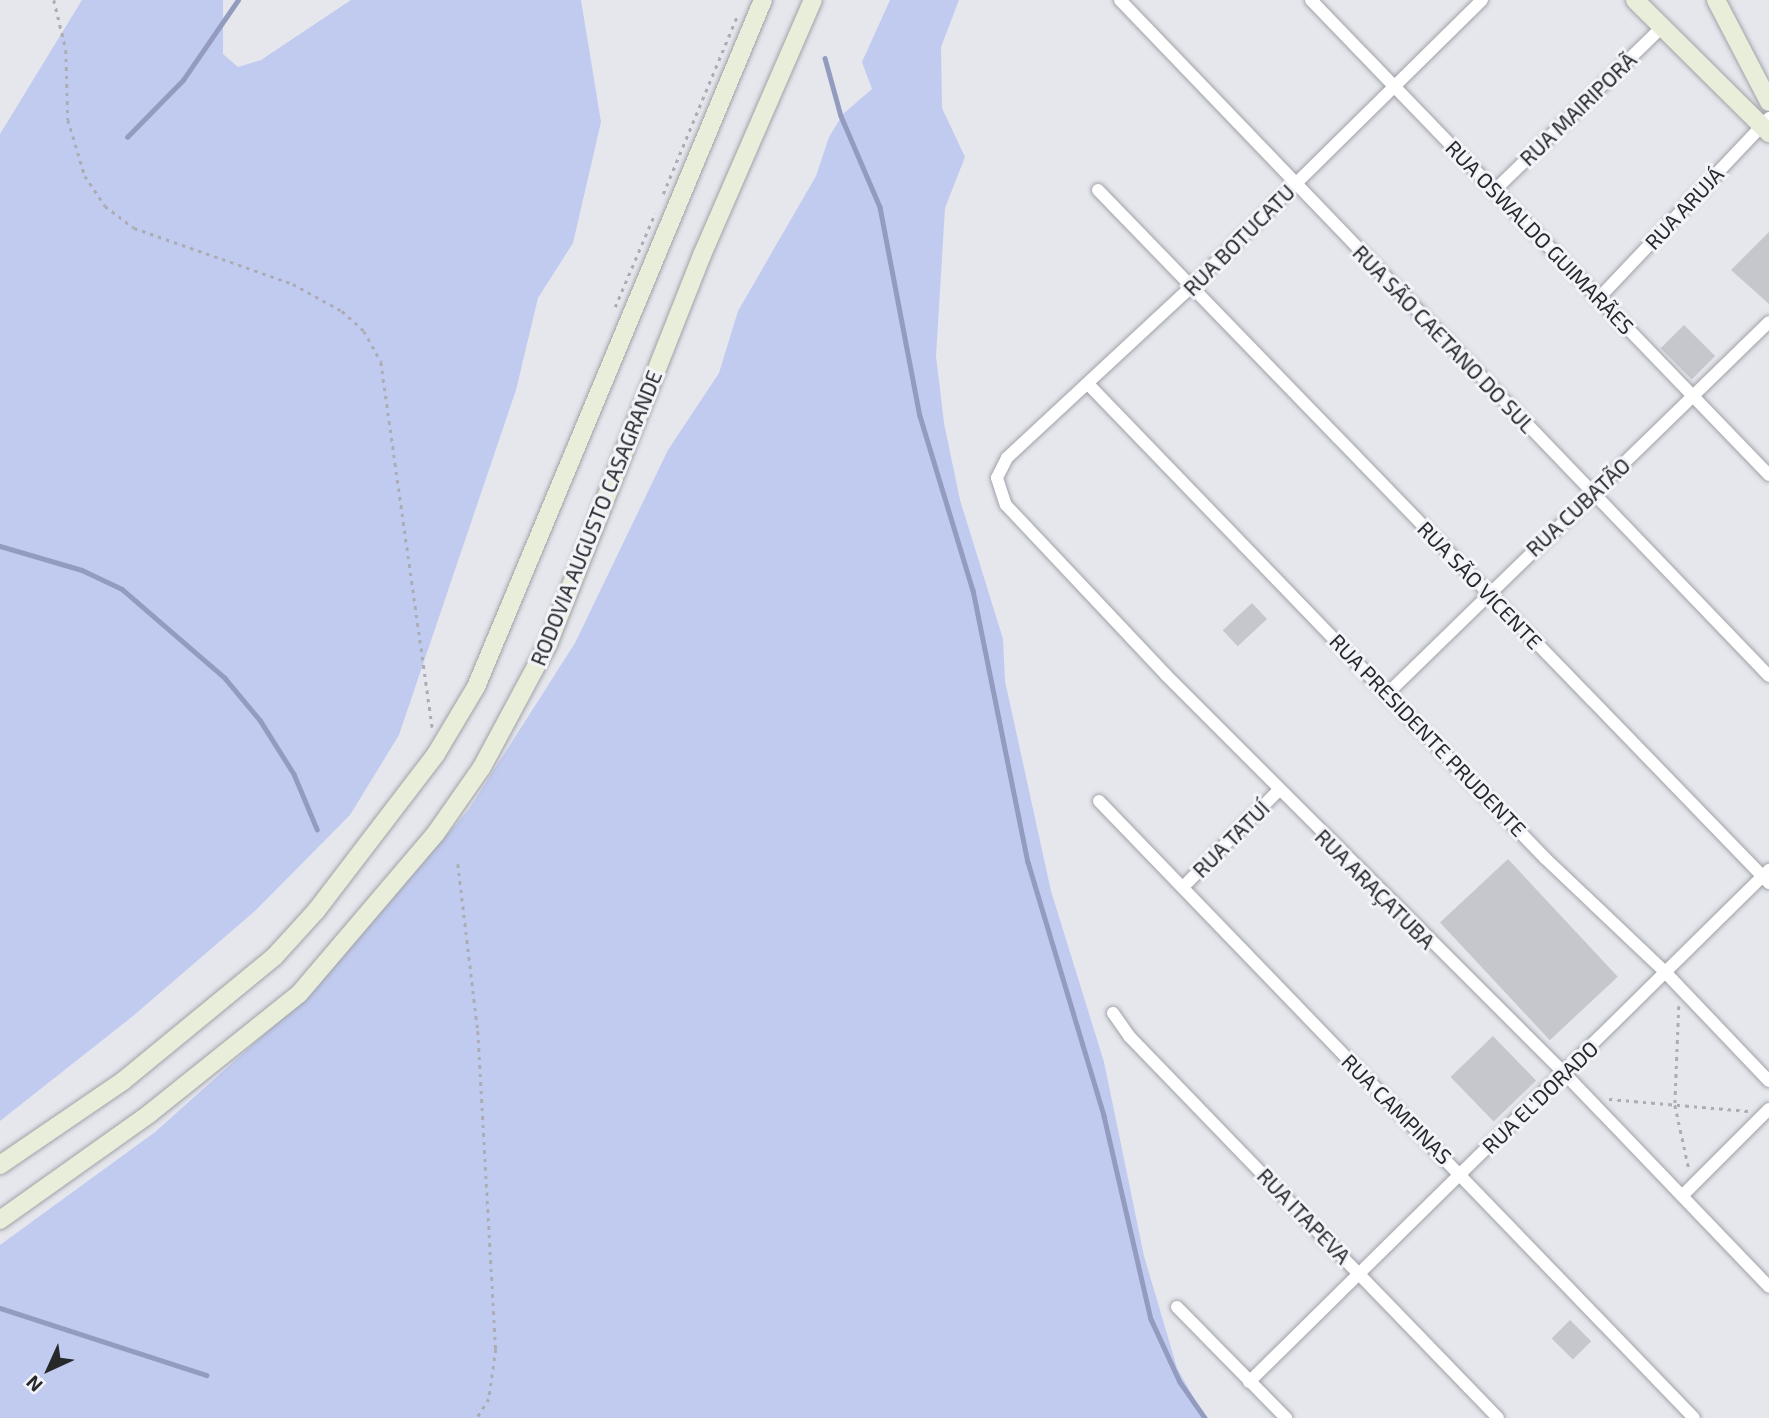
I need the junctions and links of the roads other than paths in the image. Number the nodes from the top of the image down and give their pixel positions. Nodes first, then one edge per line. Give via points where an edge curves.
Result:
1 (763, 0) edge
2 (813, 0) edge
3 (1120, 0) edge
4 (1311, 0) edge
5 (1482, 0) edge
6 (1634, 0) edge
7 (1716, 0) edge
8 (1661, 28) junction
9 (1394, 86) junction
10 (1769, 102) edge
11 (1767, 126) edge
12 (1295, 184) junction
13 (1098, 190) dead end
14 (1495, 190) junction
15 (1192, 286) junction
16 (1598, 299) junction
17 (1769, 322) edge
18 (1089, 385) junction
19 (1693, 397) junction
20 (1769, 475) edge
21 (997, 478) joint
22 (1593, 494) junction
23 (1487, 593) junction
24 (1769, 676) edge
25 (1389, 692) junction
26 (1278, 791) junction
27 (1100, 801) dead end
28 (1767, 877) edge
29 (1183, 887) junction
30 (1666, 973) junction
31 (1113, 1013) dead end
32 (1564, 1073) junction
33 (1769, 1081) edge
34 (1767, 1111) edge
35 (0, 1165) edge
36 (1462, 1174) junction
37 (1682, 1196) junction
38 (0, 1220) edge
39 (1360, 1274) junction
40 (1769, 1287) edge
41 (1177, 1307) dead end
42 (1249, 1382) junction
43 (1286, 1418) edge
44 (1498, 1418) edge
45 (1694, 1418) edge

1 - 35 main road via 476,687 436,754 316,911 218,1006 123,1081
2 - 38 main road, RODOVIA AUGUSTO CASAGRANDE via 702,255 548,644 482,767 436,833 299,994 178,1093
3 - 12 street, RUA SÃO CAETANO DO SUL
4 - 9 street, RUA OSWALDO GUIMARÃES
5 - 9 street, RUA BOTUCATU
6 - 8 main road
7 - 10 main road
8 - 11 main road
8 - 14 street, RUA MAIRIPORÃ
9 - 12 street, RUA BOTUCATU
9 - 14 street, RUA OSWALDO GUIMARÃES
11 - 16 street, RUA ARUJÁ
12 - 15 street, RUA BOTUCATU
12 - 22 street, RUA SÃO CAETANO DO SUL
13 - 15 street, RUA SÃO VICENTE
14 - 16 street, RUA OSWALDO GUIMARÃES
15 - 18 street, RUA BOTUCATU
15 - 23 street, RUA SÃO VICENTE
16 - 19 street, RUA OSWALDO GUIMARÃES
17 - 19 street, RUA CUBATÃO
18 - 21 street, RUA BOTUCATU via 1007,458
18 - 25 street, RUA PRESIDENTE PRUDENTE
19 - 20 street, RUA OSWALDO GUIMARÃES
19 - 22 street, RUA CUBATÃO
21 - 26 street, RUA ARAÇATUBA via 1006,505
22 - 23 street, RUA CUBATÃO
22 - 24 street, RUA SÃO CAETANO DO SUL
23 - 25 street, RUA CUBATÃO
23 - 28 street, RUA SÃO VICENTE
25 - 30 street, RUA PRESIDENTE PRUDENTE via 1546,859
26 - 29 street, RUA TATUÍ
26 - 32 street, RUA ARAÇATUBA
27 - 29 street, RUA CAMPINAS
28 - 30 street, RUA EL'DORADO
29 - 36 street, RUA CAMPINAS
30 - 32 street, RUA EL'DORADO
30 - 33 street, RUA PRESIDENTE PRUDENTE
31 - 39 street, RUA ITAPEVA via 1129,1036
32 - 36 street, RUA EL'DORADO
32 - 37 street, RUA ARAÇATUBA
34 - 37 street
36 - 39 street, RUA EL'DORADO
36 - 45 street, RUA CAMPINAS
37 - 40 street, RUA ARAÇATUBA
39 - 42 street, RUA EL'DORADO
39 - 44 street, RUA ITAPEVA
41 - 42 street
42 - 43 street

